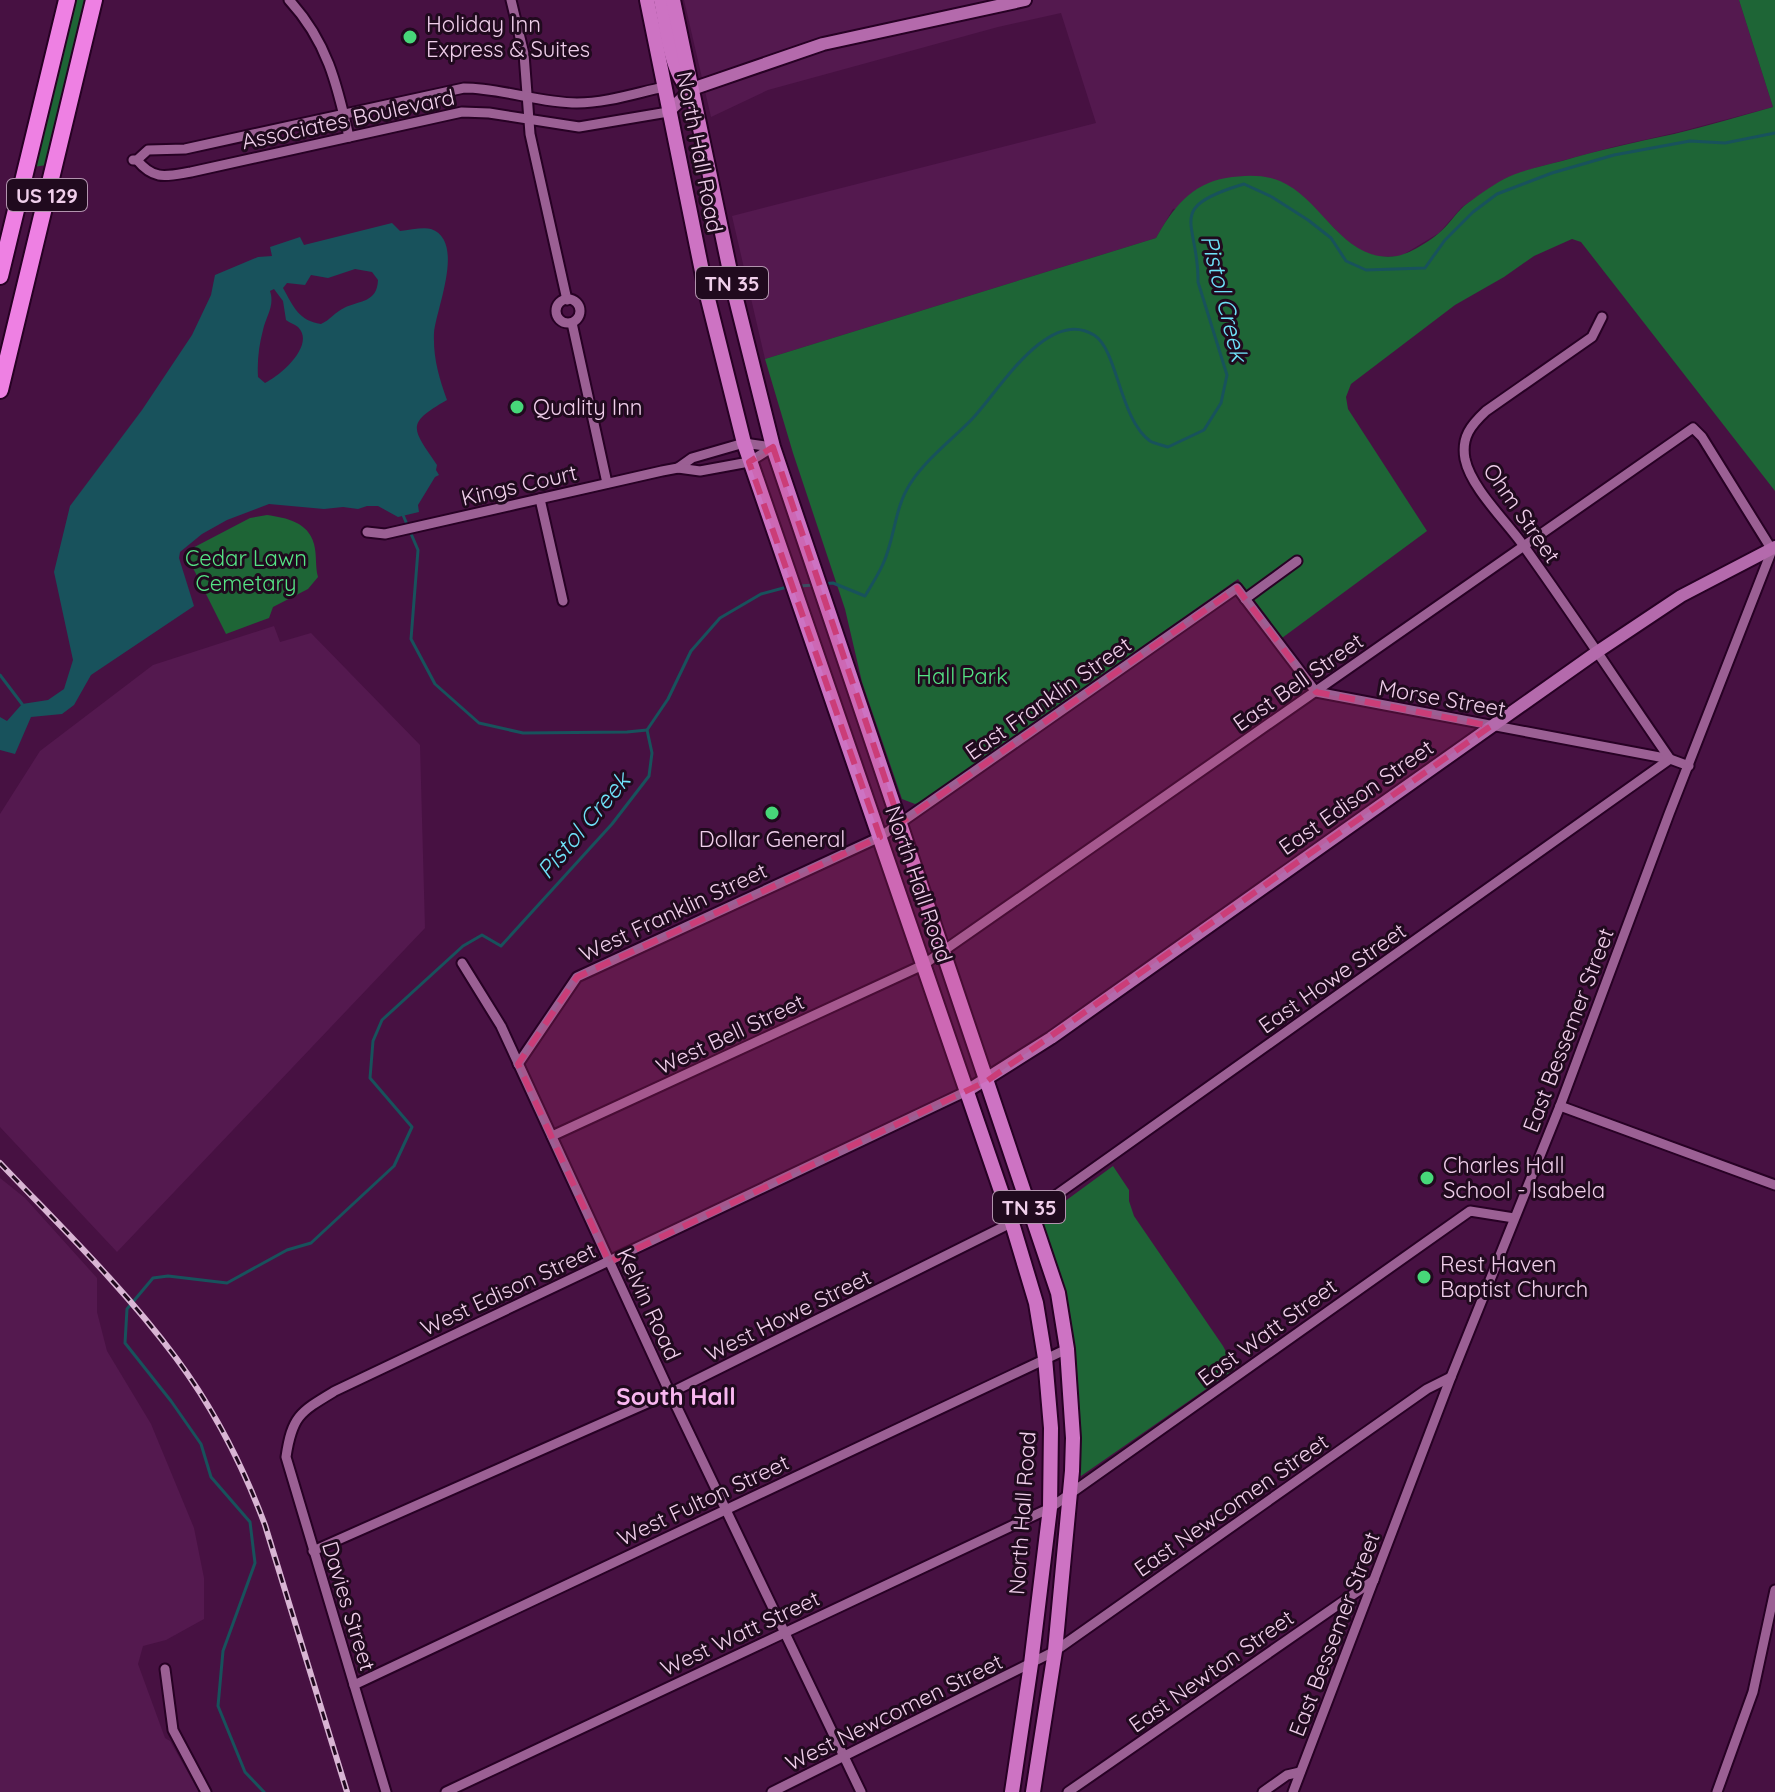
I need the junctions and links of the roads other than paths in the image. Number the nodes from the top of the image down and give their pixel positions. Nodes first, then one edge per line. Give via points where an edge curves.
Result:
1 (67, 0) edge
2 (94, 0) edge
3 (289, 0) edge
4 (511, 0) edge
5 (647, 0) edge
6 (661, 0) edge
7 (673, 0) edge
8 (961, 0) edge
9 (1025, 0) edge
10 (972, 6) edge
11 (664, 87) junction
12 (692, 89) junction
13 (528, 96) junction
14 (668, 112) junction
15 (344, 114) junction
16 (528, 120) junction
17 (349, 137) junction
18 (0, 276) edge
19 (567, 300) junction
20 (1602, 317) dead end
21 (572, 323) junction
22 (0, 390) edge
23 (744, 443) junction
24 (773, 447) junction
25 (749, 462) junction
26 (678, 468) junction
27 (607, 483) junction
28 (540, 499) junction
29 (367, 532) dead end
30 (1523, 545) junction
31 (1774, 548) edge
32 (1297, 561) dead end
33 (1245, 599) junction
34 (563, 601) dead end
35 (1597, 652) junction
36 (1316, 692) junction
37 (1491, 726) junction
38 (1670, 759) junction
39 (1689, 766) junction
40 (900, 823) junction
41 (880, 837) junction
42 (943, 951) junction
43 (462, 963) dead end
44 (923, 965) junction
45 (518, 1064) junction
46 (987, 1081) junction
47 (967, 1091) junction
48 (1560, 1106) junction
49 (552, 1136) junction
50 (1775, 1185) edge
51 (1031, 1213) junction
52 (1514, 1218) junction
53 (1012, 1223) junction
54 (609, 1262) junction
55 (1067, 1349) junction
56 (1045, 1358) junction
57 (1451, 1377) junction
58 (670, 1393) junction
59 (291, 1428) joint
60 (1071, 1493) junction
61 (1050, 1508) junction
62 (726, 1509) junction
63 (313, 1551) junction
64 (1375, 1579) junction
65 (1775, 1590) edge
66 (783, 1632) junction
67 (1055, 1651) junction
68 (1031, 1664) junction
69 (165, 1669) dead end
70 (354, 1685) junction
71 (845, 1758) junction
72 (1300, 1772) junction
73 (206, 1792) edge
74 (386, 1792) edge
75 (446, 1792) edge
76 (772, 1792) edge
77 (861, 1792) edge
78 (1012, 1792) edge
79 (1033, 1792) edge
80 (1068, 1792) edge
81 (1263, 1792) edge
82 (1293, 1792) edge
83 (1717, 1792) edge

1 - 18 highway, US 129
2 - 22 highway, US 129
3 - 15 street via 319,39
4 - 13 street
5 - 11 main road, North Hall Road / TN 35
6 - 12 main road via 679,77
7 - 12 main road, North Hall Road / TN 35
8 - 10 street
9 - 10 street
10 - 12 street via 823,44
11 - 12 street
11 - 13 street, Associates Boulevard via 577,103
11 - 14 main road, North Hall Road / TN 35
12 - 14 street
12 - 24 main road, North Hall Road / TN 35
13 - 15 street, Associates Boulevard via 464,88
13 - 16 street
14 - 16 street, Associates Boulevard via 579,127
14 - 23 main road, North Hall Road / TN 35
15 - 17 street
15 - 17 street, Associates Boulevard via 185,149 148,150 135,160 147,172 168,176
16 - 17 street, Associates Boulevard via 462,112
16 - 19 street
19 - 21 street via 580,308
19 - 21 street via 560,303 557,315
20 - 30 street, Ohm Street via 1592,337 1486,411 1467,432 1469,470
21 - 27 street
23 - 24 street, Kings Court
23 - 25 main road, North Hall Road / TN 35
23 - 26 street, Kings Court via 692,458
24 - 25 street, Kings Court
24 - 40 main road, North Hall Road / TN 35
25 - 26 street, Kings Court via 700,471
25 - 41 main road, North Hall Road / TN 35
26 - 27 street, Kings Court
27 - 28 street, Kings Court
28 - 29 street, Kings Court via 385,534
28 - 34 street
30 - 31 street, East Bell Street via 1693,428
30 - 35 street, Ohm Street
30 - 36 street, East Bell Street
31 - 35 street, East Edison Street via 1681,596
31 - 39 street, East Bessemer Street
32 - 33 street
33 - 36 street
33 - 40 street, East Franklin Street via 1237,588
35 - 37 street, East Edison Street
35 - 38 street, Ohm Street
36 - 37 street, Morse Street
36 - 42 street, East Bell Street
37 - 38 street, Morse Street
37 - 46 street, East Edison Street
38 - 39 street, Morse Street
38 - 51 street, East Howe Street
39 - 48 street, East Bessemer Street
40 - 41 street, East Franklin Street
40 - 42 main road, North Hall Road / TN 35
41 - 44 main road, North Hall Road / TN 35
41 - 45 street, West Franklin Street via 577,977
42 - 44 street, East Bell Street
42 - 46 main road, North Hall Road / TN 35
43 - 45 street, Kelvin Road
44 - 47 main road, North Hall Road / TN 35
44 - 49 street, West Bell Street
45 - 49 street, Kelvin Road
46 - 47 street, East Edison Street
46 - 51 main road, North Hall Road / TN 35
47 - 53 main road, North Hall Road / TN 35
47 - 54 street, West Edison Street
48 - 50 street
48 - 52 street, East Bessemer Street
49 - 54 street, Kelvin Road
51 - 53 street, East Howe Street
51 - 55 main road, North Hall Road / TN 35 via 1058,1293
52 - 57 street, East Bessemer Street
52 - 60 street, East Watt Street via 1470,1211
53 - 56 main road, North Hall Road / TN 35 via 1036,1303
53 - 58 street, West Howe Street
54 - 58 street, Kelvin Road
54 - 59 street, West Edison Street via 335,1391 306,1409
55 - 56 street, West Fulton Street
55 - 60 main road, North Hall Road / TN 35
56 - 61 main road, North Hall Road / TN 35
56 - 62 street, West Fulton Street
57 - 64 street, East Bessemer Street
57 - 67 street, East Newcomen Street
58 - 62 street, Kelvin Road
58 - 63 street, West Howe Street
59 - 63 street, Davies Street via 286,1457
60 - 61 street, East Watt Street
60 - 67 main road, North Hall Road / TN 35
61 - 66 street, West Watt Street
61 - 68 main road, North Hall Road / TN 35
62 - 66 street, Kelvin Road
62 - 70 street, West Fulton Street
63 - 70 street, Davies Street
64 - 72 street, East Bessemer Street
64 - 80 street, East Newton Street
65 - 83 street via 1753,1692
66 - 71 street, Kelvin Road
66 - 75 street, West Watt Street
67 - 68 street, East Newcomen Street
67 - 79 main road, North Hall Road / TN 35
68 - 71 street, West Newcomen Street
68 - 78 main road, North Hall Road / TN 35
69 - 73 street via 173,1730
70 - 74 street, Davies Street
71 - 76 street, West Newcomen Street
71 - 77 street, Kelvin Road
72 - 81 street
72 - 82 street, East Bessemer Street

